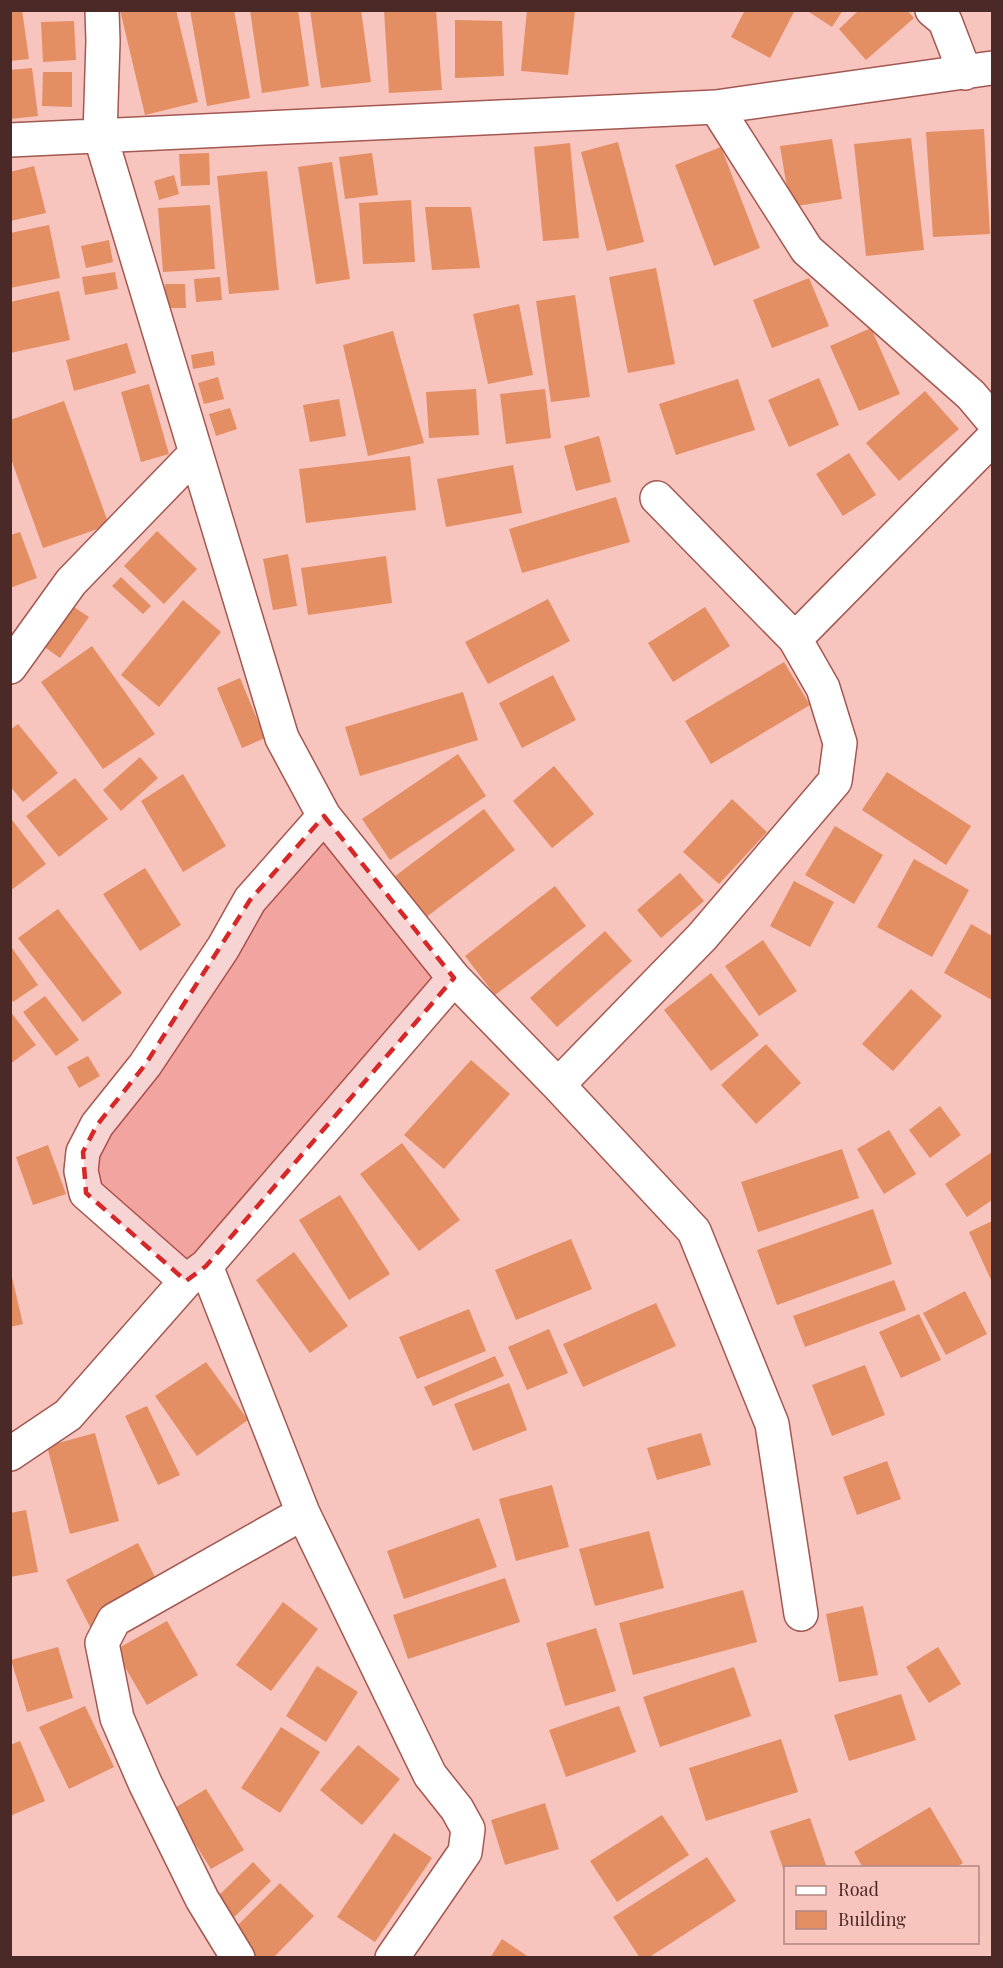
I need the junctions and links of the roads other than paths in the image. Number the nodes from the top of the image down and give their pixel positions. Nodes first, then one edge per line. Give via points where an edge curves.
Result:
1 (102, 10) edge
2 (932, 10) edge
3 (979, 70) edge
4 (716, 107) junction
5 (100, 135) junction
6 (10, 140) edge
7 (993, 420) edge
8 (993, 439) edge
9 (195, 454) junction
10 (657, 498) dead end
11 (795, 639) junction
12 (10, 667) edge
13 (324, 816) junction
14 (454, 978) junction
15 (558, 1085) junction
16 (196, 1274) junction
17 (10, 1454) edge
18 (303, 1513) junction
19 (801, 1614) dead end
20 (238, 1958) edge
21 (392, 1958) edge

1 - 5 street
2 - 3 street via 945,21
3 - 4 street
4 - 5 street
4 - 7 street via 807,250
5 - 6 street
5 - 9 street
8 - 11 street
9 - 12 street via 71,582
9 - 13 street via 282,738
10 - 11 street
11 - 15 street via 823,688 840,743 835,781 702,937
13 - 14 street
13 - 16 street via 250,900 223,948 145,1065 97,1125 82,1152 86,1194
14 - 15 street
14 - 16 street
15 - 19 street via 694,1231 772,1424
16 - 17 street via 68,1414
16 - 18 street
18 - 20 street via 114,1620 102,1643 117,1718 145,1783 202,1899
18 - 21 street via 430,1775 468,1829 465,1852

